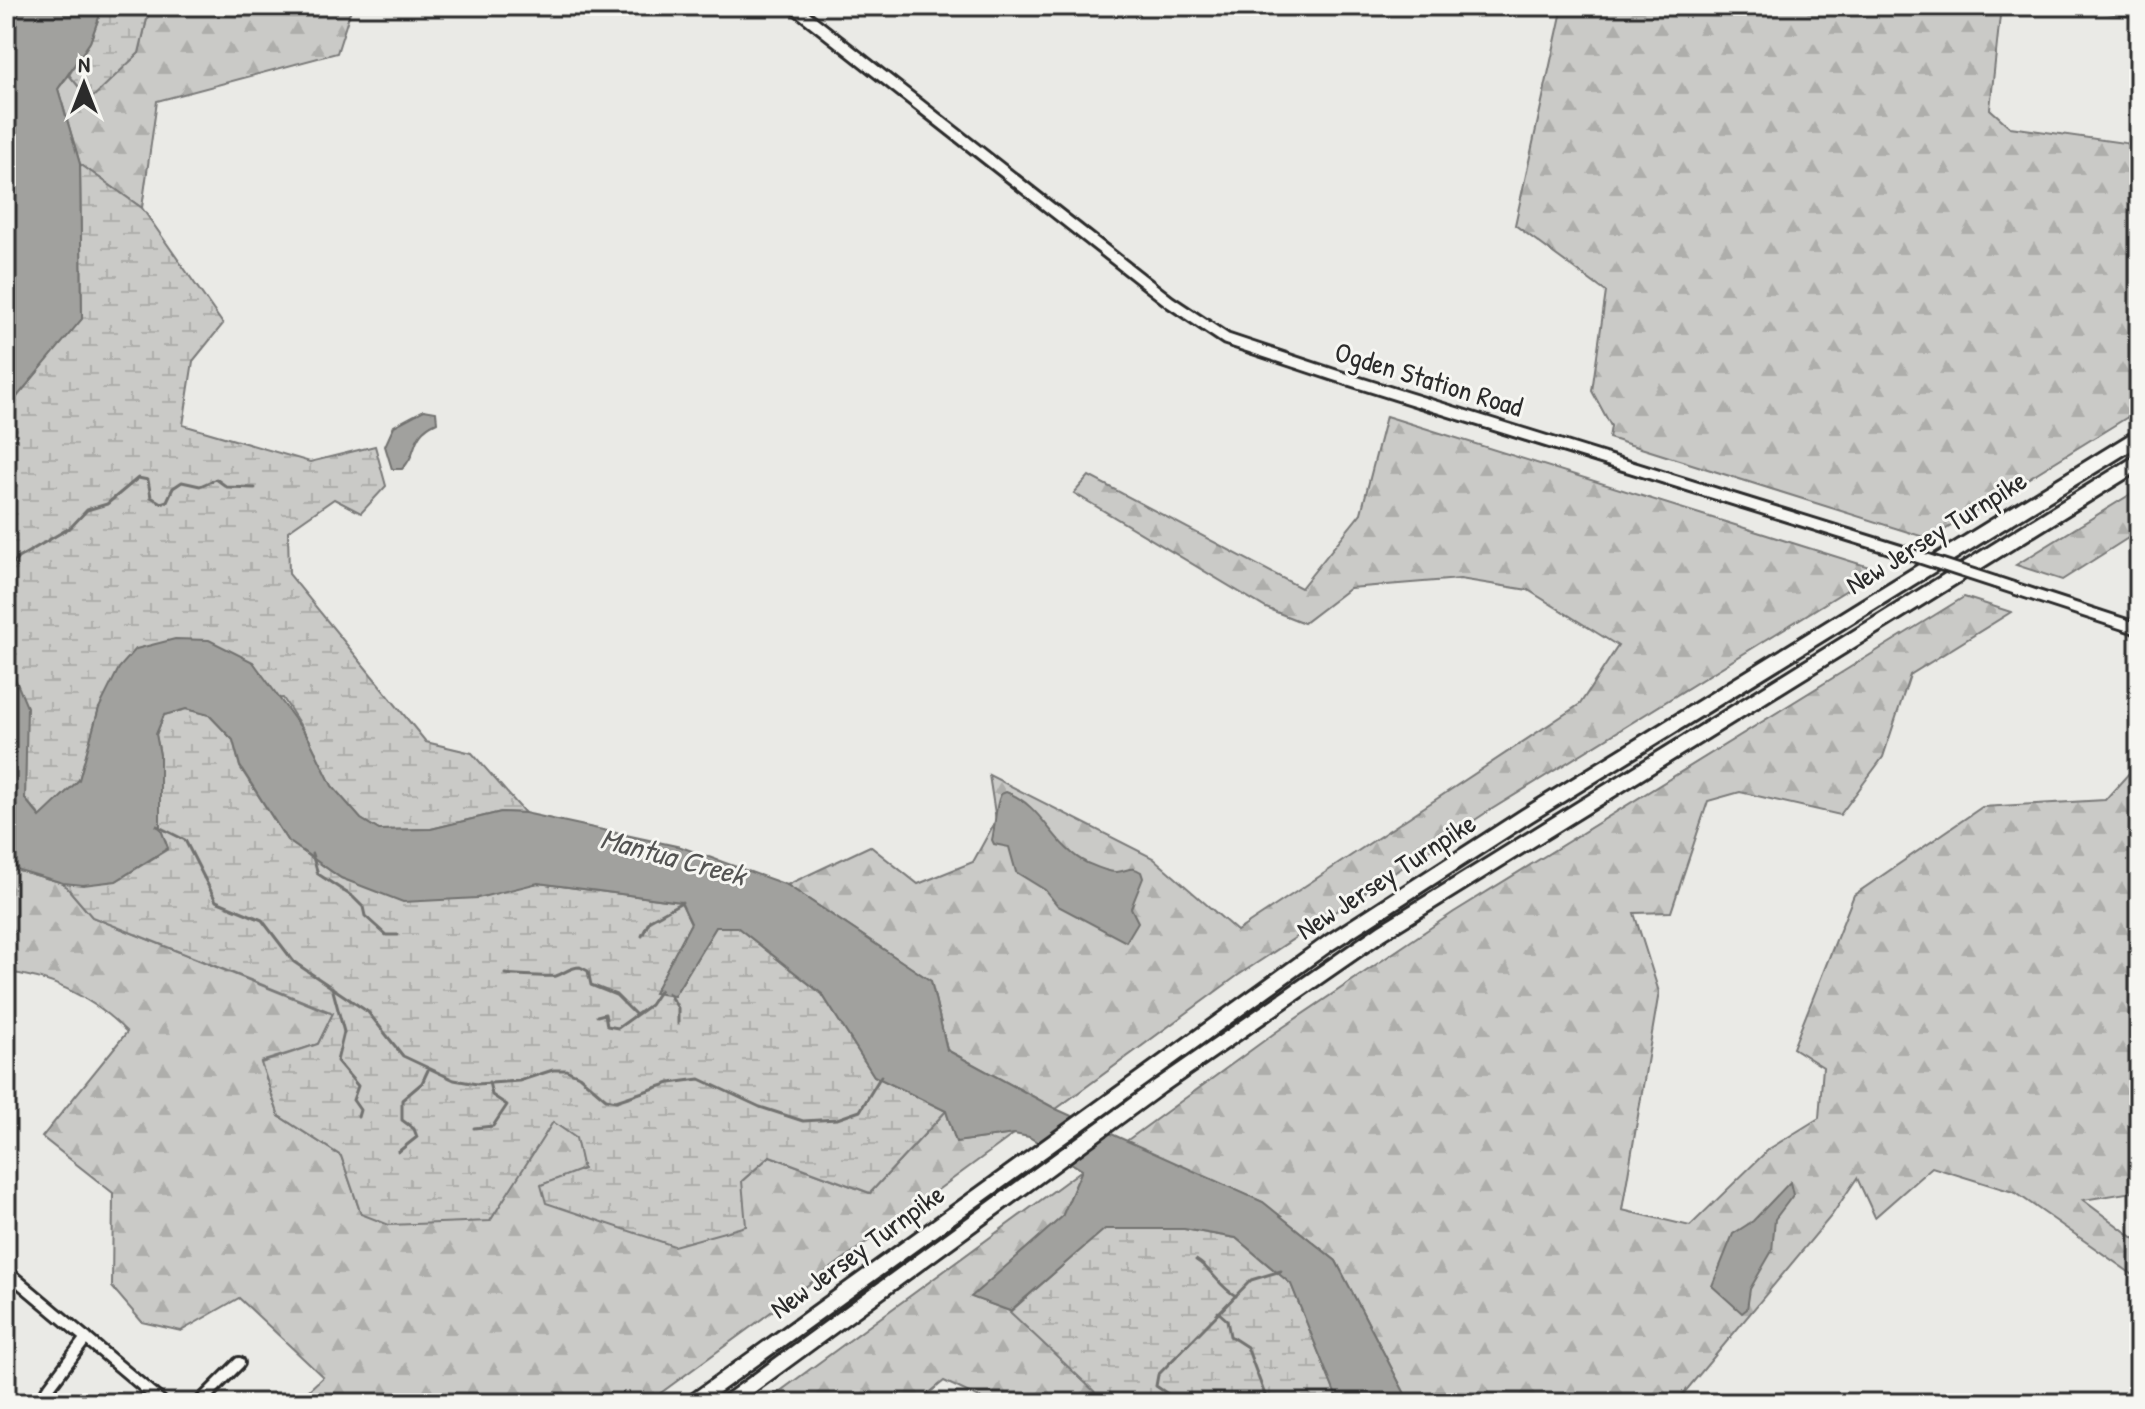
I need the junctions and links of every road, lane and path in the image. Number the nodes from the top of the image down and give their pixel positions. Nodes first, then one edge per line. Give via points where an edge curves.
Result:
1 (793, 6) edge
2 (2139, 437) edge
3 (2139, 462) edge
4 (2139, 629) edge
5 (6, 1271) edge
6 (86, 1338) junction
7 (239, 1363) dead end
8 (47, 1390) dead end
9 (163, 1403) edge
10 (199, 1403) edge
11 (692, 1403) edge
12 (727, 1403) edge

1 - 4 street, Ogden Station Road, bridge via 1122,266 1226,339
2 - 11 highway, New Jersey Turnpike via 1305,959
3 - 12 highway, New Jersey Turnpike via 1382,932
5 - 6 street
6 - 8 street
6 - 9 street
7 - 10 street

